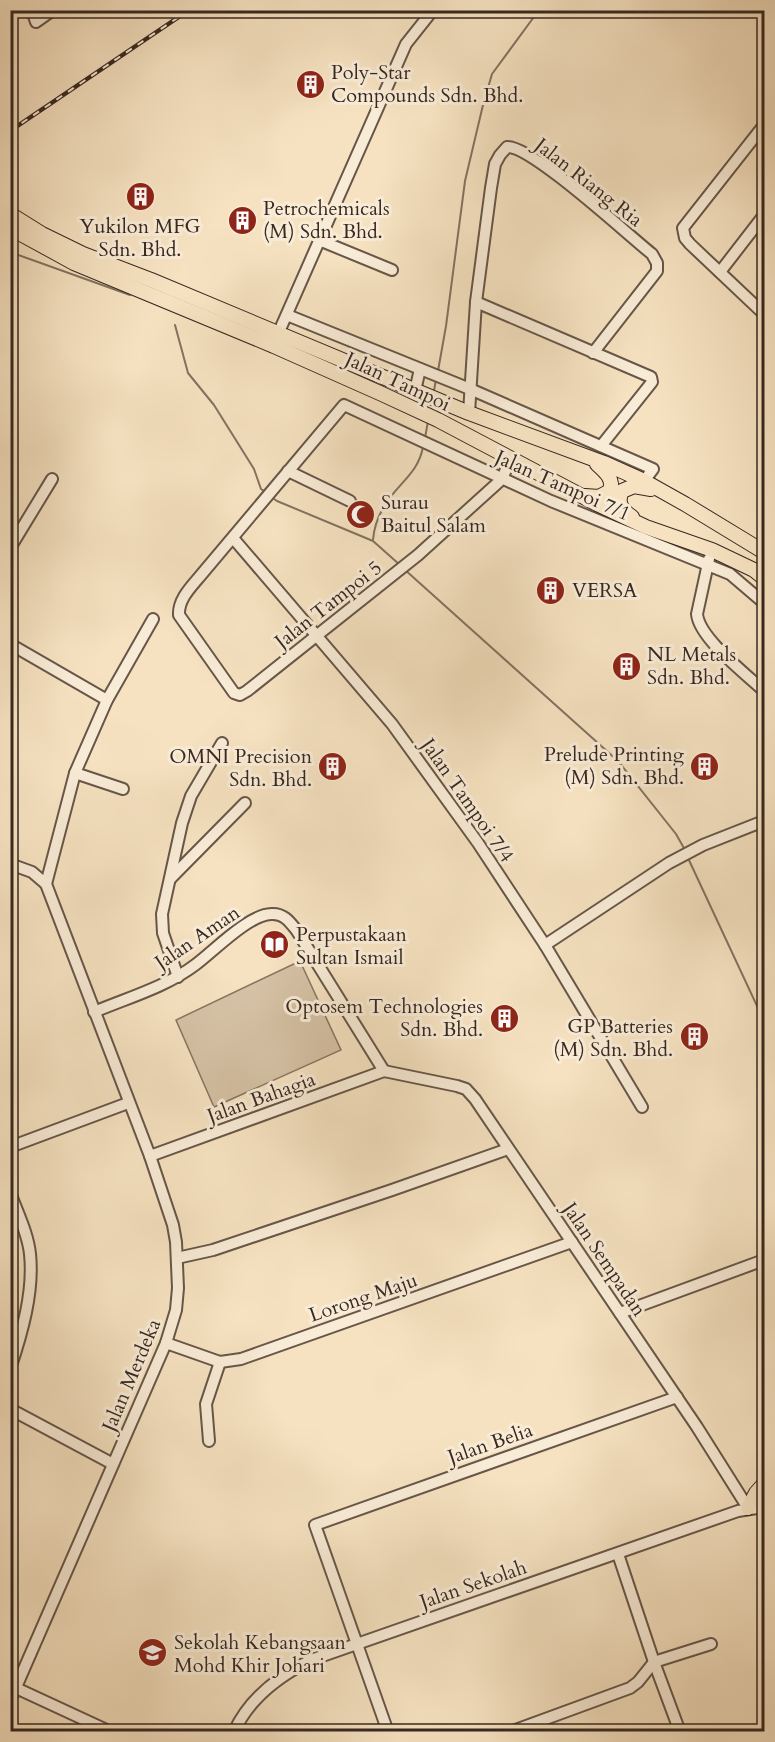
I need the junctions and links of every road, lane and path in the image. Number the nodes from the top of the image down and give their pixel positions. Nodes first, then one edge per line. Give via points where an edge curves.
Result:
1 (32, 10) edge
2 (53, 10) edge
3 (432, 10) edge
4 (765, 125) edge
5 (10, 213) edge
6 (765, 215) edge
7 (10, 228) edge
8 (319, 240) junction
9 (392, 270) dead end
10 (720, 272) junction
11 (476, 302) junction
12 (763, 309) edge
13 (287, 315) junction
14 (278, 334) junction
15 (360, 345) junction
16 (593, 353) junction
17 (351, 364) junction
18 (425, 371) junction
19 (470, 389) junction
20 (427, 395) junction
21 (469, 413) junction
22 (601, 446) junction
23 (591, 459) junction
24 (510, 460) junction
25 (286, 472) junction
26 (52, 479) dead end
27 (502, 479) junction
28 (644, 481) junction
29 (665, 493) junction
30 (578, 494) junction
31 (350, 501) dead end
32 (568, 508) junction
33 (646, 527) junction
34 (233, 538) junction
35 (10, 548) edge
36 (712, 550) junction
37 (765, 552) edge
38 (706, 564) junction
39 (765, 578) edge
40 (765, 603) edge
41 (153, 619) dead end
42 (317, 636) junction
43 (10, 644) edge
44 (765, 690) edge
45 (107, 700) junction
46 (222, 743) dead end
47 (75, 773) junction
48 (123, 789) dead end
49 (245, 803) dead end
50 (765, 821) edge
51 (10, 864) edge
52 (170, 879) junction
53 (46, 884) junction
54 (545, 945) junction
55 (178, 976) junction
56 (94, 1012) junction
57 (384, 1071) junction
58 (128, 1103) junction
59 (642, 1107) dead end
60 (10, 1147) edge
61 (508, 1149) junction
62 (150, 1156) junction
63 (10, 1192) edge
64 (572, 1242) junction
65 (177, 1257) junction
66 (765, 1260) edge
67 (620, 1313) junction
68 (166, 1343) junction
69 (220, 1362) junction
70 (10, 1369) edge
71 (677, 1397) junction
72 (10, 1409) edge
73 (209, 1441) dead end
74 (112, 1464) junction
75 (765, 1484) edge
76 (765, 1507) edge
77 (748, 1508) junction
78 (618, 1554) junction
79 (357, 1644) junction
80 (711, 1644) dead end
81 (654, 1662) junction
82 (16, 1688) junction
83 (10, 1701) edge
84 (111, 1731) edge
85 (234, 1731) edge
86 (388, 1731) edge
87 (510, 1731) edge
88 (680, 1731) edge

1 - 2 street via 36,22
3 - 8 street via 406,44
4 - 10 street via 683,228 685,238
5 - 14 main road, Jalan Tampoi via 83,254
6 - 10 street
7 - 24 main road, Jalan Tampoi via 57,255 382,394
8 - 9 street
8 - 13 street
10 - 12 street
11 - 16 street
11 - 16 street, Jalan Riang Ria via 495,165 500,154 512,147 552,171 652,254 657,263 657,271
11 - 19 street, Jalan Riang Ria
13 - 14 street
13 - 15 street
14 - 17 main road, Jalan Tampoi
15 - 17 street
15 - 18 street
16 - 22 street via 652,380
17 - 20 main road, Jalan Tampoi
18 - 19 street
18 - 20 street
19 - 21 street, Jalan Riang Ria
19 - 22 street
20 - 21 main road, Jalan Tampoi
21 - 23 main road, Jalan Tampoi
22 - 28 street via 653,469
23 - 28 main road, Jalan Tampoi
23 - 30 main road via 609,477 610,491 599,497
24 - 27 street, Jalan Tampoi 5
24 - 30 main road, Jalan Tampoi
25 - 27 street, Jalan Tampoi 7/1 via 344,405
25 - 31 street
25 - 34 street
26 - 35 street
27 - 32 street, Jalan Tampoi 7/1
27 - 42 street, Jalan Tampoi 5 via 389,579
28 - 29 main road, Jalan Tampoi
29 - 33 main road via 634,486 622,491 619,500 624,512
29 - 37 main road, Jalan Tampoi
30 - 32 street
30 - 33 main road, Jalan Tampoi
32 - 38 street, Jalan Tampoi 7/1
33 - 36 main road, Jalan Tampoi
34 - 42 street, Jalan Tampoi 7/4
34 - 42 street, Jalan Tampoi 5 via 182,599 178,615 234,693 247,691
36 - 38 street
36 - 39 main road, Jalan Tampoi
38 - 40 street, Jalan Tampoi 7/1 via 730,574
38 - 44 street via 698,621 706,636
41 - 45 street
42 - 54 street, Jalan Tampoi 7/4 via 420,761
43 - 45 street
45 - 47 street
46 - 52 street via 191,796
47 - 48 street
47 - 53 street
49 - 52 street
50 - 54 street via 669,863
51 - 53 street via 32,872
52 - 55 street via 162,914 163,933
53 - 56 street, Jalan Merdeka
54 - 59 street, Jalan Tampoi 7/4
55 - 56 street, Jalan Aman
55 - 57 street, Jalan Aman via 263,915 284,916
56 - 58 street, Jalan Merdeka
57 - 61 street, Jalan Sempadan via 466,1089
57 - 62 street, Jalan Bahagia
58 - 60 street
58 - 62 street, Jalan Merdeka
61 - 64 street, Jalan Sempadan
61 - 65 street via 213,1250
62 - 65 street, Jalan Merdeka via 173,1226
63 - 70 street via 28,1243 30,1274 27,1304
64 - 67 street, Jalan Sempadan
64 - 69 street, Lorong Maju via 252,1355
65 - 68 street, Jalan Merdeka via 176,1310
66 - 67 street
67 - 71 street, Jalan Sempadan
68 - 69 street
68 - 74 street, Jalan Merdeka
69 - 73 street via 206,1404
71 - 77 street, Jalan Sempadan
71 - 79 street, Jalan Belia via 315,1525
72 - 74 street
74 - 82 street, Jalan Merdeka
75 - 77 main road
76 - 77 street
77 - 78 street, Jalan Sekolah
78 - 79 street, Jalan Sekolah
78 - 81 street
79 - 85 street, Jalan Sekolah via 294,1668 250,1704
79 - 86 street
80 - 81 street
81 - 87 street via 630,1688
81 - 88 street
82 - 83 street, Jalan Merdeka
82 - 84 street

